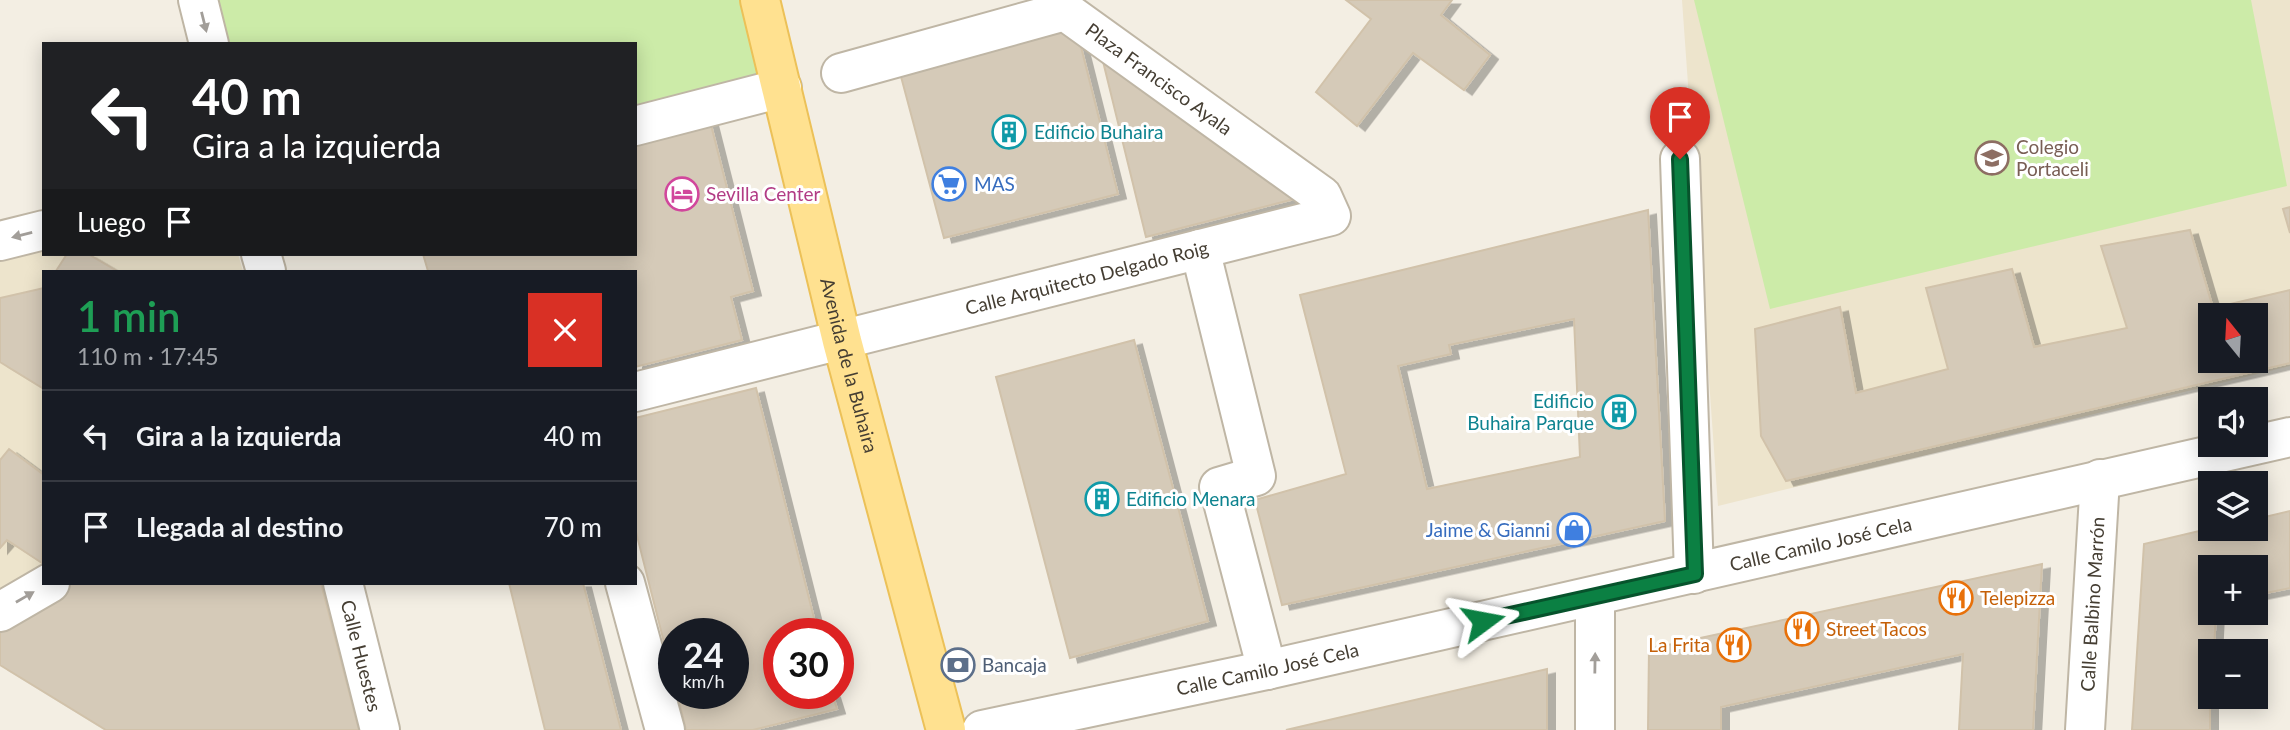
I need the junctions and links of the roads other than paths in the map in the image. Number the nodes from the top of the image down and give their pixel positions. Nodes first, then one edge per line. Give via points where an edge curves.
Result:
1 (198, 0) edge
2 (760, 0) edge
3 (208, 42) edge
4 (841, 72) dead end
5 (782, 88) junction
6 (637, 125) edge
7 (1680, 159) dead end
8 (1331, 216) joint
9 (42, 230) edge
10 (0, 241) edge
11 (1200, 249) junction
12 (842, 341) junction
13 (637, 392) edge
14 (2290, 438) edge
15 (2100, 479) junction
16 (1695, 574) junction
17 (47, 585) edge
18 (344, 585) edge
19 (626, 585) edge
20 (1595, 597) junction
21 (0, 612) edge
22 (1267, 670) junction
23 (380, 730) edge
24 (664, 730) edge
25 (946, 730) edge
26 (982, 730) edge
27 (1595, 730) edge
28 (2085, 730) edge

1 -> 3 street
2 - 5 main road, Avenida de la Buhaira
4 - 8 street, Plaza Francisco Ayala via 1065,11 1322,196
5 - 6 street
5 - 12 main road, Avenida de la Buhaira
7 - 16 street
8 - 11 street, Calle Arquitecto Delgado Roig
9 -> 10 street
11 - 12 street, Calle Arquitecto Delgado Roig
11 - 22 street via 1256,476 1219,487
12 - 13 street, Calle Arquitecto Delgado Roig
12 - 25 main road, Avenida de la Buhaira
14 - 15 street, Calle Camilo José Cela
15 - 16 street, Calle Camilo José Cela
15 - 28 street, Calle Balbino Marrón
16 - 20 street, Calle Camilo José Cela
21 -> 17 street
18 - 23 street, Calle Huestes
19 - 24 street
20 - 22 street, Calle Camilo José Cela
27 -> 20 street
22 - 26 street, Calle Camilo José Cela

